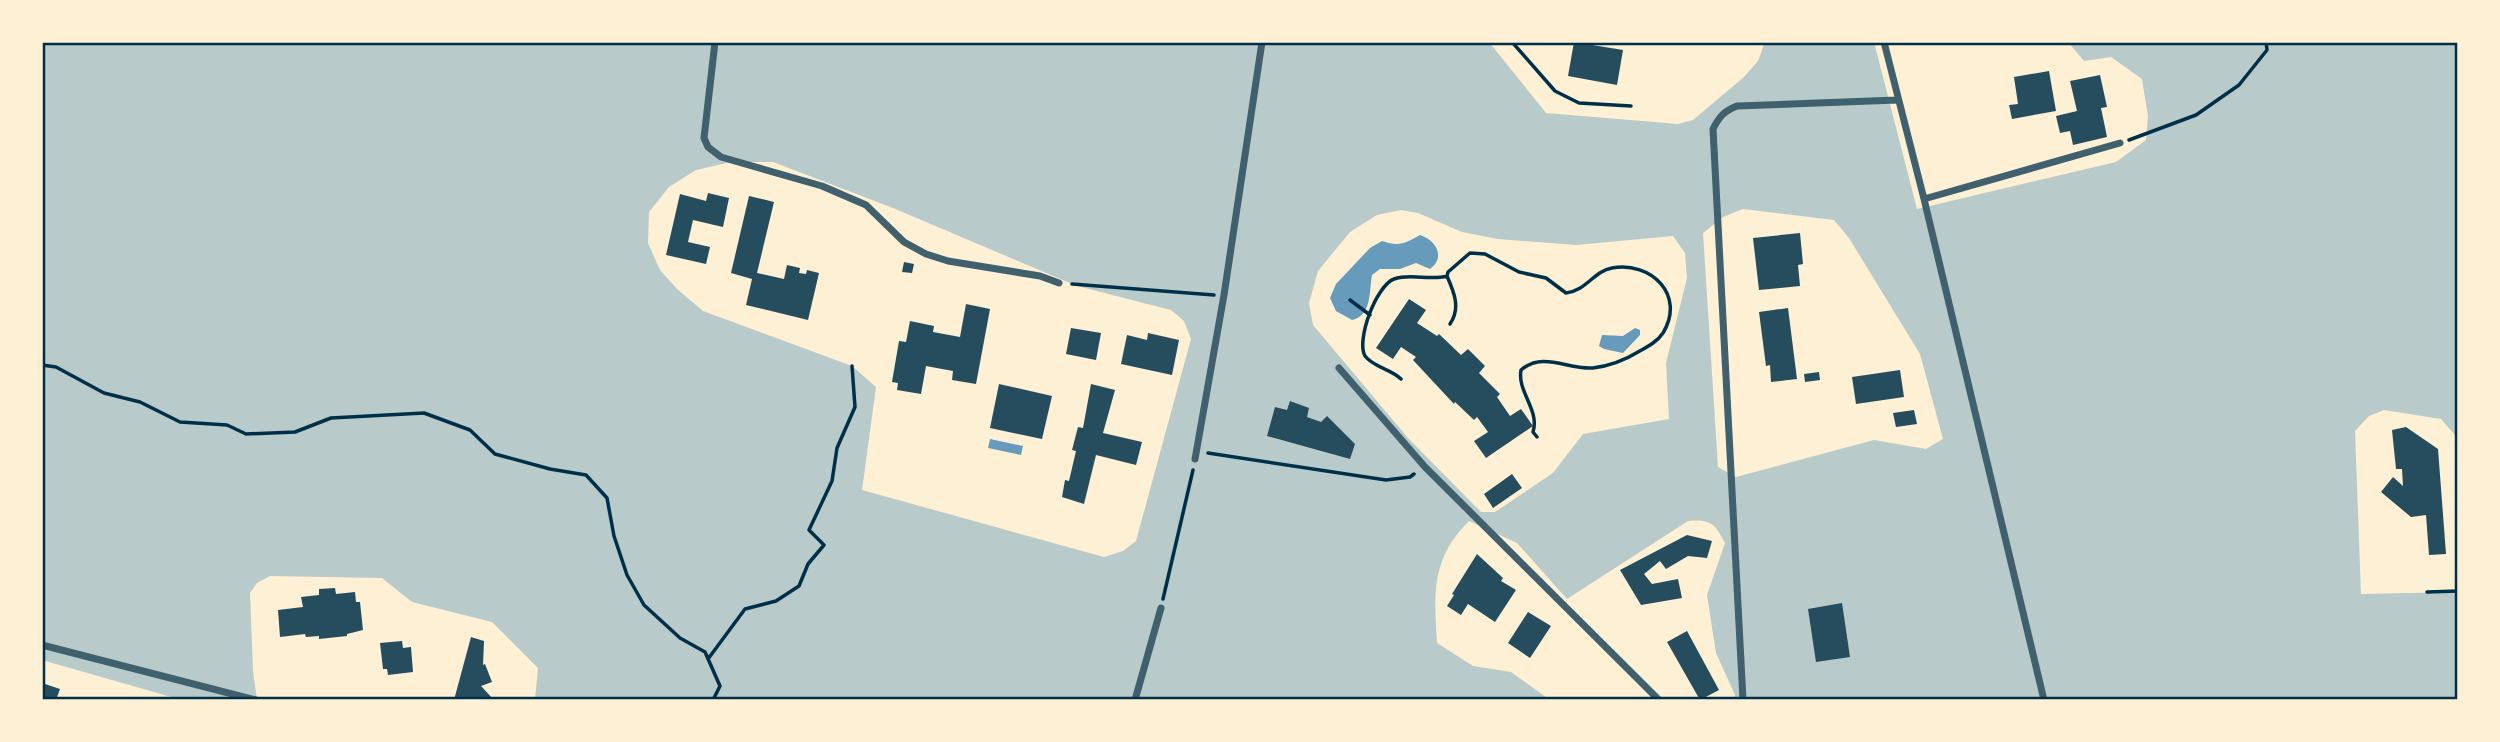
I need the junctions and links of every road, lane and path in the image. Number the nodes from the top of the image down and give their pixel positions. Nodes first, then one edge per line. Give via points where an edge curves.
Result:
1 (715, 42) edge
2 (1262, 42) edge
3 (1512, 42) edge
4 (1884, 42) edge
5 (2266, 42) edge
6 (1897, 100) junction
7 (1630, 106) dead end
8 (2120, 143) joint
9 (1924, 199) junction
10 (1447, 276) junction
11 (1059, 283) joint
12 (1224, 296) junction
13 (1350, 300) dead end
14 (1368, 314) junction
15 (1450, 324) dead end
16 (42, 365) edge
17 (852, 366) dead end
18 (1339, 369) dead end
19 (1401, 379) dead end
20 (1537, 437) dead end
21 (1195, 455) junction
22 (1425, 467) junction
23 (2458, 591) edge
24 (2427, 592) dead end
25 (1161, 608) joint
26 (42, 645) edge
27 (708, 659) junction
28 (256, 700) edge
29 (713, 700) edge
30 (1135, 700) edge
31 (1659, 700) edge
32 (1743, 700) edge
33 (2044, 700) edge

1 - 11 street via 704,138 721,157 822,186 866,205 904,242 926,254 1040,275
2 - 12 street
3 - 7 path via 1555,91 1579,103
4 - 6 street
5 - 8 path via 2267,50 2239,85 2196,115
6 - 9 street
6 - 32 street via 1737,106 1718,118 1713,129
8 - 9 street
9 - 33 street
10 - 14 path via 1388,282
10 - 15 path via 1455,298
10 - 20 path via 1462,258 1479,252 1519,272 1550,280 1566,293 1581,289 1614,267 1651,274 1667,290 1671,303 1668,323 1656,342 1634,355 1591,368 1538,360 1521,370
11 - 12 path
12 - 21 street
13 - 14 path
14 - 19 path via 1363,351 1370,361
16 - 27 path via 180,422 226,425 246,434 295,432 331,418 424,413 470,430 495,454 586,475 607,498 627,575 645,605
17 - 27 path via 855,407 837,448 832,481 809,530 824,545 808,564 799,586 776,601 746,609
18 - 22 street
21 - 22 path via 1386,480 1410,477
21 - 25 path
22 - 31 street
23 - 24 path
25 - 30 street
26 - 28 street
27 - 29 path via 720,686

